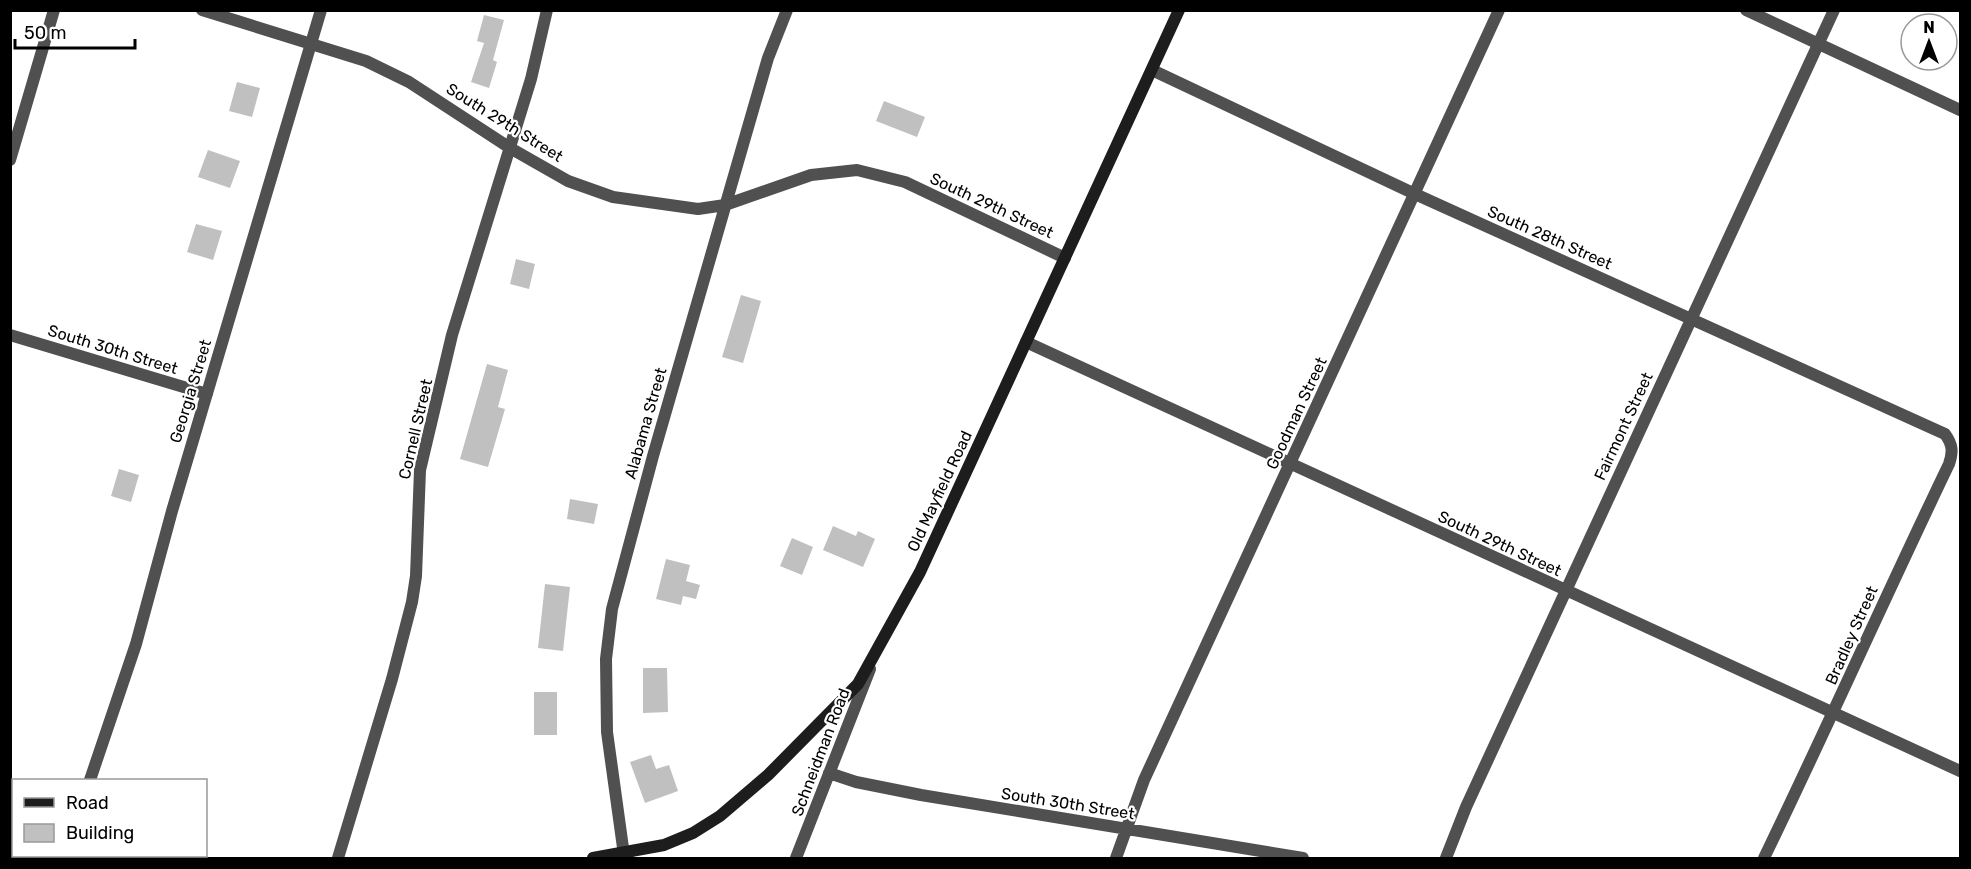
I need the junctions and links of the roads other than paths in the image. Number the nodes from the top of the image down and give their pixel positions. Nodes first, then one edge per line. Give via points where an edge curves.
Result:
1 (54, 10) edge
2 (202, 10) edge
3 (321, 10) edge
4 (547, 10) edge
5 (787, 10) edge
6 (1179, 10) edge
7 (1499, 10) edge
8 (1746, 10) edge
9 (1834, 10) edge
10 (311, 43) junction
11 (1819, 44) junction
12 (1152, 70) junction
13 (1960, 110) edge
14 (510, 148) junction
15 (10, 160) edge
16 (1414, 194) junction
17 (725, 205) junction
18 (1065, 258) junction
19 (1691, 319) junction
20 (10, 335) edge
21 (1026, 342) junction
22 (207, 394) junction
23 (1936, 429) joint
24 (1290, 464) junction
25 (1566, 592) junction
26 (874, 657) junction
27 (1835, 712) junction
28 (1960, 771) edge
29 (830, 773) junction
30 (90, 779) edge
31 (1125, 829) junction
32 (626, 857) edge
33 (338, 858) edge
34 (593, 858) edge
35 (796, 858) edge
36 (1116, 858) edge
37 (1303, 858) edge
38 (1446, 858) edge
39 (1764, 858) edge

1 - 15 street
2 - 10 street, South 29th Street
3 - 10 street, Georgia Street
4 - 14 street, Cornell Street
5 - 17 street, Alabama Street via 768,58
6 - 12 main road, Old Mayfield Road
7 - 16 street, Goodman Street
8 - 11 street
9 - 11 street, Fairmont Street
10 - 14 street, South 29th Street via 366,61 409,82
10 - 22 street, Georgia Street
11 - 13 street
11 - 19 street, Fairmont Street
12 - 16 street, South 28th Street
12 - 18 main road, Old Mayfield Road
14 - 17 street, South 29th Street via 568,181 613,197 685,208
14 - 33 street, Cornell Street via 452,335 425,444 417,496 412,602
16 - 19 street, South 28th Street
16 - 24 street, Goodman Street
17 - 18 street, South 29th Street via 811,175 857,170 904,182
17 - 32 street, Alabama Street via 612,609 606,659 607,732
18 - 21 main road, Old Mayfield Road
19 - 23 street, South 28th Street
19 - 25 street, Fairmont Street
20 - 22 street, South 30th Street
21 - 24 street, South 29th Street
21 - 26 main road, Old Mayfield Road via 920,572
22 - 30 street, Georgia Street via 136,644
23 - 27 street, Bradley Street via 1951,442 1949,465
24 - 25 street, South 29th Street
24 - 31 street, Goodman Street via 1158,748
25 - 27 street, South 29th Street
25 - 38 street, Fairmont Street
26 - 29 street, Schneidman Road
26 - 32 main road, Old Mayfield Road via 837,708 720,816 693,833
27 - 28 street, South 29th Street
27 - 39 street, Bradley Street
29 - 31 street, South 30th Street via 921,795
29 - 35 street, Schneidman Road
31 - 36 street, Goodman Street
31 - 37 street, South 30th Street
32 - 34 main road, Old Mayfield Road

